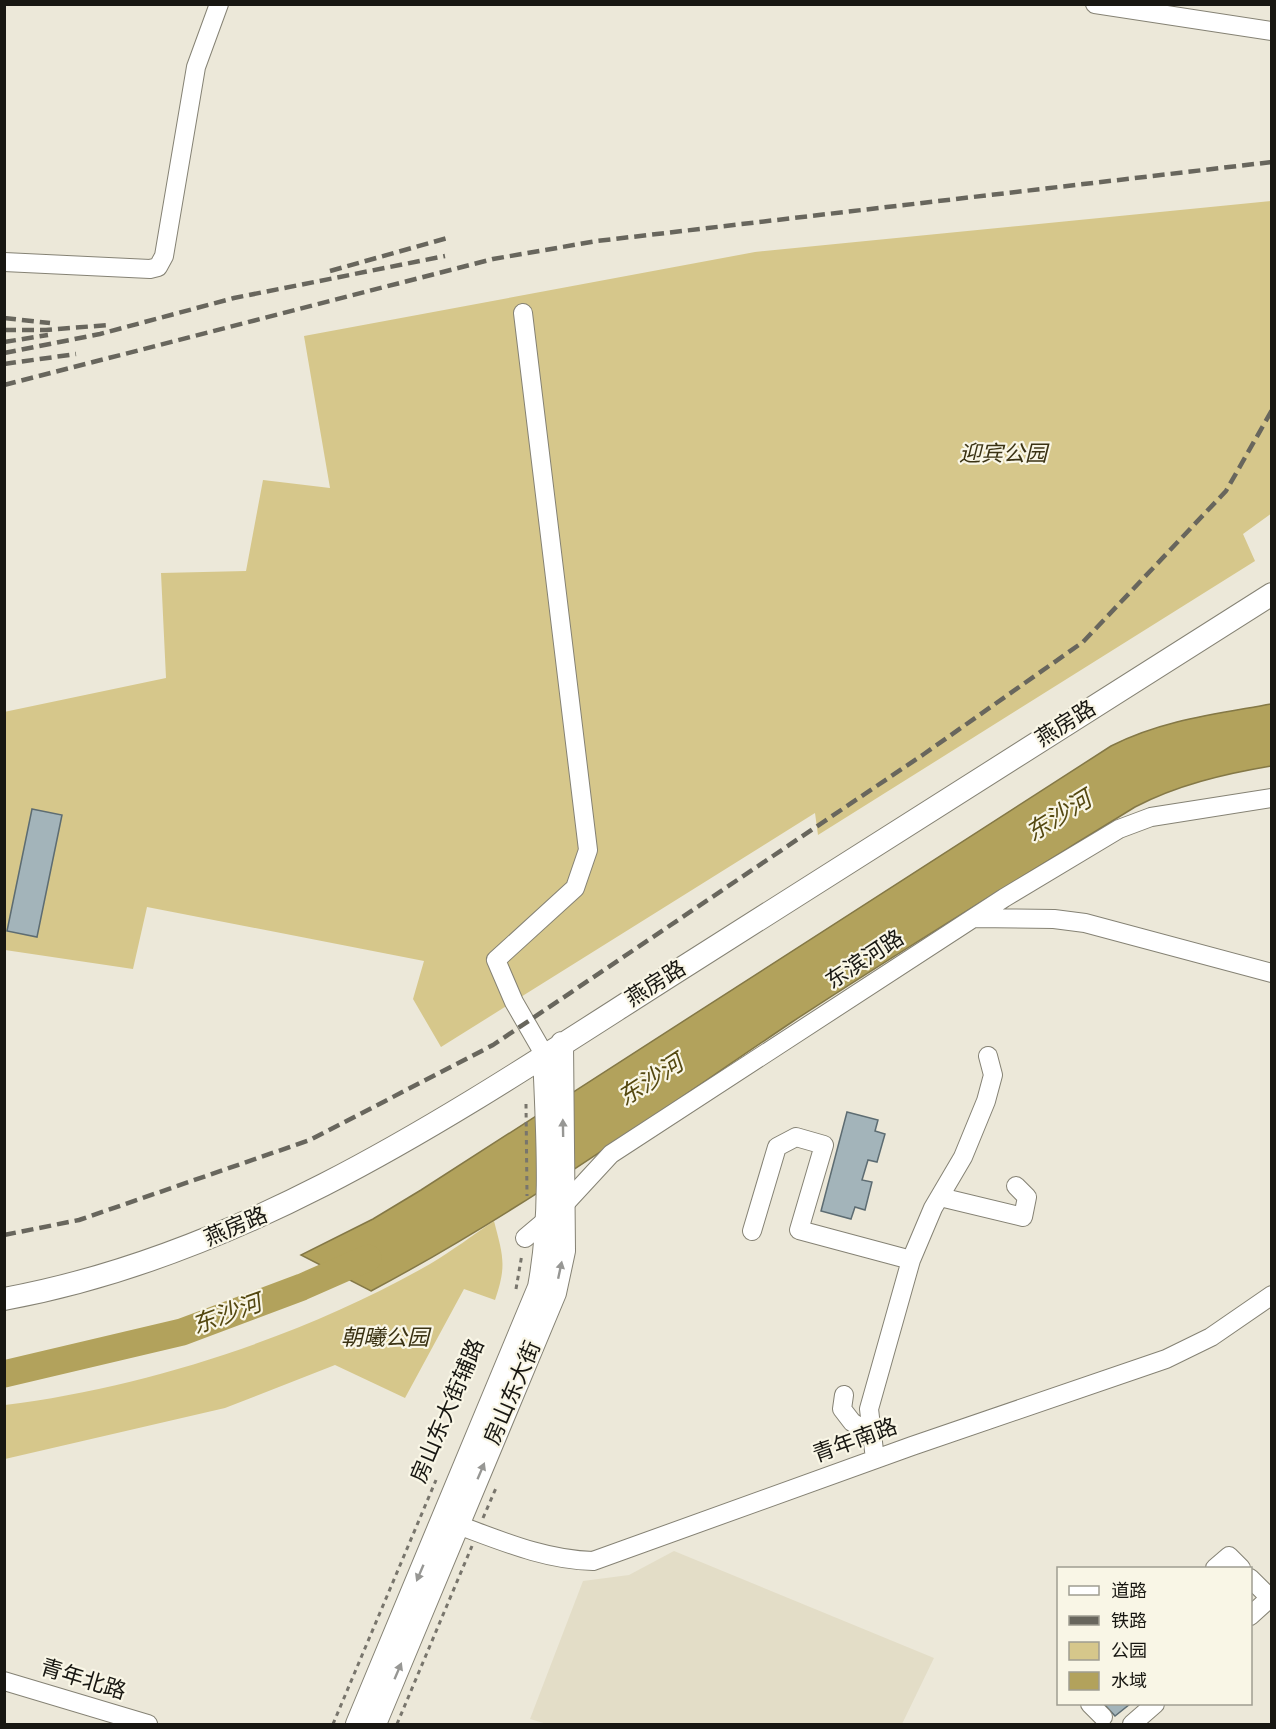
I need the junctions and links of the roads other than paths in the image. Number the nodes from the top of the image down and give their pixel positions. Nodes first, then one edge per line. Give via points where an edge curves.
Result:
1 (219, 4) edge
2 (1095, 4) edge
3 (1272, 31) edge
4 (4, 262) edge
5 (523, 313) dead end
6 (1272, 594) edge
7 (1272, 798) edge
8 (973, 918) junction
9 (1272, 973) edge
10 (553, 1048) junction
11 (988, 1056) dead end
12 (1016, 1186) dead end
13 (940, 1197) junction
14 (549, 1201) junction
15 (752, 1232) dead end
16 (525, 1238) road end
17 (911, 1260) junction
18 (1272, 1295) edge
19 (4, 1299) edge
20 (844, 1395) dead end
21 (872, 1435) junction
22 (875, 1459) junction
23 (450, 1522) junction
24 (1217, 1567) edge
25 (1239, 1567) edge
26 (1252, 1579) edge
27 (1252, 1615) edge
28 (4, 1681) edge
29 (1091, 1705) edge
30 (1154, 1705) edge
31 (1103, 1717) dead end
32 (148, 1725) edge
33 (357, 1725) edge
34 (375, 1725) edge
35 (1132, 1725) edge

1 - 4 street via 196,67 164,256 158,267
2 - 3 street
5 - 10 street via 588,850 575,888 496,960 514,1002
6 - 10 main road, 燕房路
7 - 8 street, 东滨河路 via 1151,817 1119,829
8 - 9 street via 1085,923
8 - 14 street, 东滨河路 via 611,1154
10 - 14 main road, 房山东大街 via 544,1084
10 - 19 main road, 燕房路 via 379,1156 307,1196 227,1233 96,1278
11 - 13 street via 993,1075 986,1101 963,1157
12 - 13 street via 1027,1197 1023,1217
13 - 17 street
14 - 16 street, 东滨河路
14 - 23 main road, 房山东大街 via 539,1287
15 - 17 street via 777,1147 796,1137 824,1145 799,1230
17 - 21 street via 869,1408
18 - 22 street, 青年南路 via 1211,1337 1166,1359
20 - 21 street via 842,1409 852,1422
21 - 22 street
22 - 23 street, 青年南路 via 593,1561 553,1556
23 -> 33 main road, 房山东大街
34 -> 23 main road, 房山东大街
24 - 25 street via 1229,1556
26 - 27 street via 1270,1599
28 - 32 street, 青年北路
29 - 31 street
30 - 35 street

